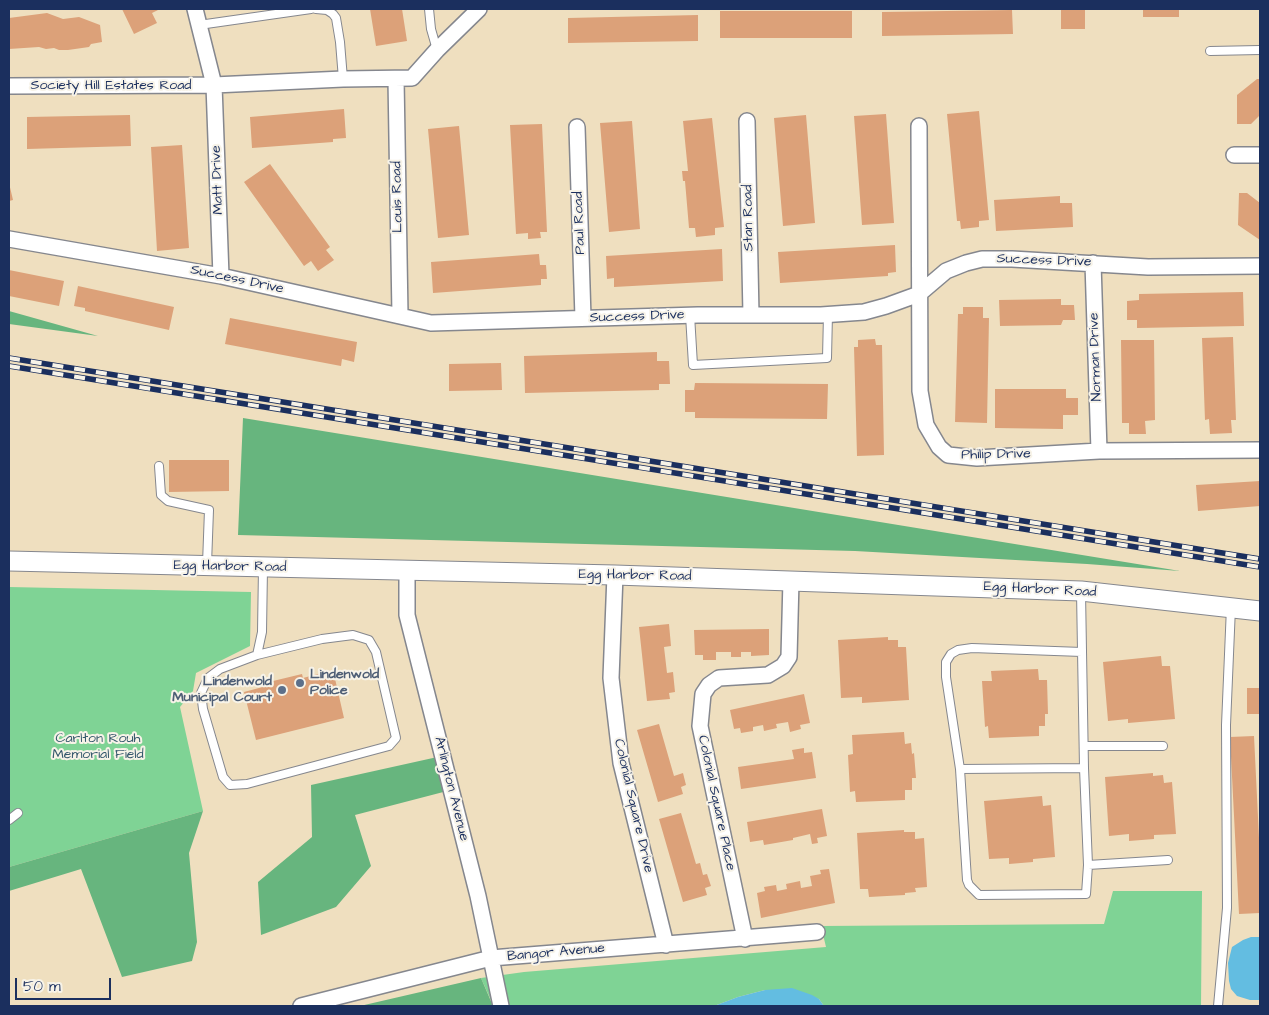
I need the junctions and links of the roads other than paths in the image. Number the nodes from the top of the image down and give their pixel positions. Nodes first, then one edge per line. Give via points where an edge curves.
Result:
1 (195, 9) edge
2 (310, 9) edge
3 (316, 9) edge
4 (430, 9) edge
5 (479, 9) edge
6 (199, 25) junction
7 (437, 50) junction
8 (1210, 50) dead end
9 (1260, 50) edge
10 (344, 79) junction
11 (396, 79) junction
12 (214, 85) junction
13 (9, 86) edge
14 (746, 121) dead end
15 (920, 126) dead end
16 (577, 127) dead end
17 (1234, 155) dead end
18 (1260, 155) edge
19 (9, 239) edge
20 (1092, 263) junction
21 (1260, 266) edge
22 (221, 276) junction
23 (919, 294) junction
24 (828, 314) junction
25 (400, 315) junction
26 (690, 315) junction
27 (751, 315) junction
28 (583, 318) junction
29 (1260, 450) edge
30 (1099, 451) junction
31 (159, 466) dead end
32 (9, 561) edge
33 (207, 566) junction
34 (263, 568) junction
35 (407, 571) junction
36 (615, 576) junction
37 (791, 580) junction
38 (1081, 590) junction
39 (1231, 607) junction
40 (1260, 610) edge
41 (1082, 652) junction
42 (257, 655) junction
43 (1084, 746) junction
44 (1163, 746) dead end
45 (1084, 768) junction
46 (960, 769) junction
47 (18, 813) dead end
48 (9, 820) edge
49 (1168, 860) dead end
50 (1088, 864) junction
51 (816, 932) dead end
52 (746, 939) junction
53 (666, 945) junction
54 (491, 958) junction
55 (301, 1006) edge
56 (501, 1006) edge
57 (1218, 1006) edge

1 - 6 street, Society Hill Estates Road
2 - 6 lane
3 - 10 lane via 327,10 336,18
4 - 7 lane
5 - 7 street
6 - 12 street, Society Hill Estates Road
7 - 11 street, Society Hill Estates Road via 412,78
8 - 9 lane
10 - 11 street, Society Hill Estates Road
10 - 12 street, Society Hill Estates Road
11 - 25 street, Louis Road
12 - 13 street, Society Hill Estates Road
12 - 22 street, Matt Drive
14 - 27 street, Stan Road
15 - 23 street, Philip Drive
16 - 28 street, Paul Road
17 - 18 street
19 - 22 street, Success Drive
20 - 21 street, Success Drive via 1148,267
20 - 23 street, Success Drive via 982,259 946,271
20 - 30 street, Norman Drive
22 - 25 street, Success Drive
23 - 24 street, Success Drive via 864,312
23 - 30 street, Philip Drive via 920,390 924,416 934,440 948,455 977,458
24 - 26 lane via 827,358 692,365
24 - 27 street, Success Drive
25 - 28 street, Success Drive via 431,323
26 - 27 street, Success Drive
26 - 28 street, Success Drive
29 - 30 street, Philip Drive
31 - 33 lane via 162,495 168,501 209,510
32 - 33 street, Egg Harbor Road
33 - 34 street, Egg Harbor Road
34 - 35 street, Egg Harbor Road
34 - 42 lane via 262,632
35 - 36 street, Egg Harbor Road
35 - 54 street, Arlington Avenue via 407,615
36 - 37 street, Egg Harbor Road
36 - 53 street, Colonial Square Drive via 611,678 621,763
37 - 38 street, Egg Harbor Road
37 - 52 street, Colonial Square Place via 789,657 783,666 768,675 720,678 703,694 700,726
38 - 39 street, Egg Harbor Road
38 - 41 lane
39 - 40 street, Egg Harbor Road
39 - 57 lane via 1226,725 1227,908
41 - 43 lane
41 - 46 lane via 972,648 951,654 946,662 946,677
42 - 42 lane via 220,669 208,678 201,693 223,777 230,785 247,784 383,748 396,738 376,652 369,640 353,635 322,639
43 - 44 lane
43 - 45 lane
45 - 46 lane
45 - 50 lane
46 - 50 lane via 967,880 975,893 1086,894
47 - 48 lane
49 - 50 lane
51 - 52 street, Bangor Avenue
52 - 53 street, Bangor Avenue
53 - 54 street, Bangor Avenue
54 - 55 street, Bangor Avenue
54 - 56 street, Arlington Avenue

